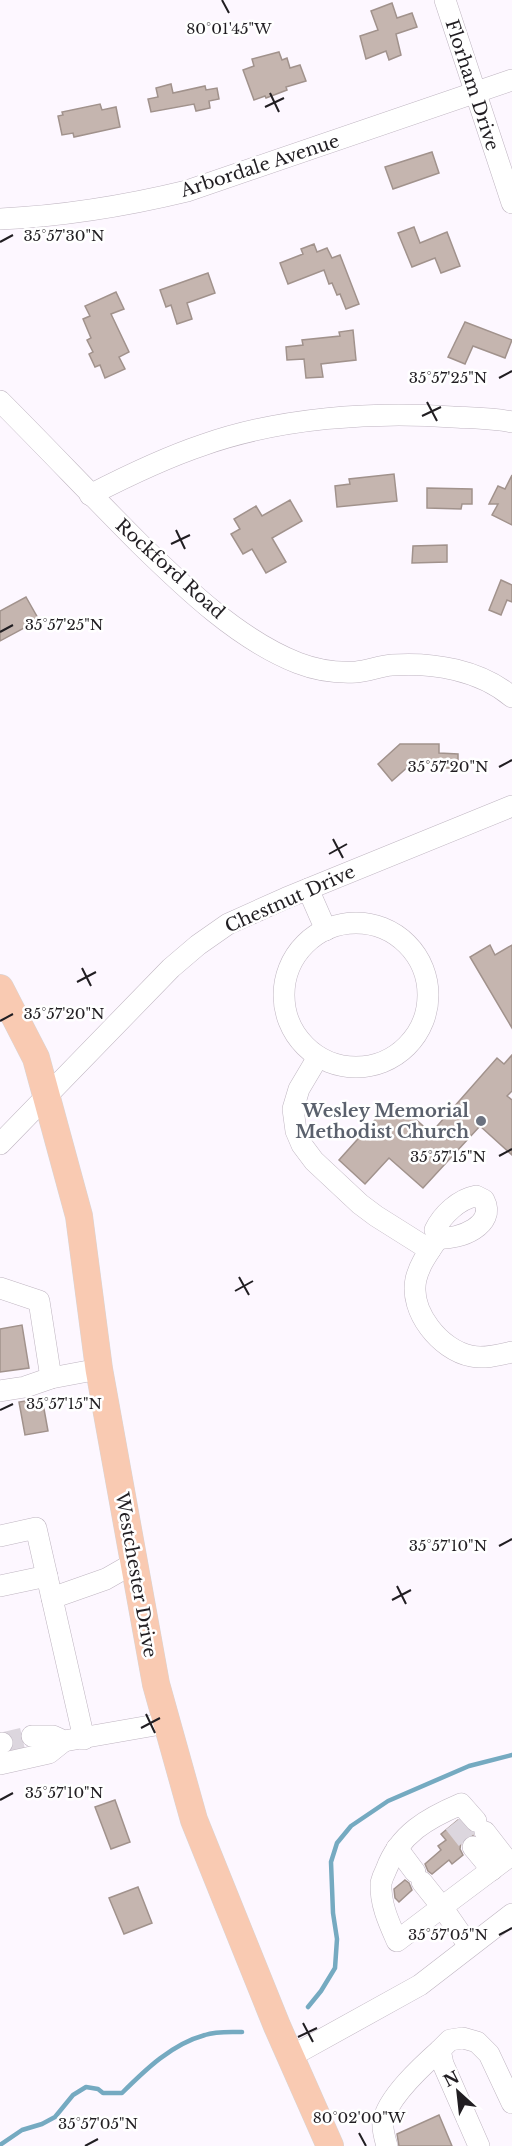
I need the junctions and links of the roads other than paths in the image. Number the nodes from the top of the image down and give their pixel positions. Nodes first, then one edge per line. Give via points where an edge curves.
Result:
1 (445, 0) edge
2 (512, 80) edge
3 (474, 93) junction
4 (512, 203) edge
5 (0, 219) edge
6 (0, 401) edge
7 (512, 422) edge
8 (90, 495) junction
9 (512, 697) edge
10 (512, 806) edge
11 (308, 889) junction
12 (326, 930) junction
13 (0, 988) edge
14 (318, 1057) junction
15 (46, 1097) junction
16 (0, 1144) edge
17 (0, 1288) edge
18 (512, 1352) edge
19 (99, 1369) junction
20 (51, 1378) junction
21 (0, 1391) edge
22 (0, 1536) edge
23 (134, 1563) junction
24 (47, 1576) junction
25 (0, 1586) edge
26 (52, 1598) junction
27 (167, 1723) junction
28 (32, 1736) tunnel mouth
29 (74, 1740) junction
30 (0, 1750) edge
31 (475, 1838) junction
32 (397, 1848) junction
33 (488, 1873) junction
34 (442, 1907) junction
35 (512, 1914) edge
36 (469, 1946) junction
37 (440, 2050) junction
38 (290, 2056) junction
39 (512, 2103) edge
40 (330, 2146) edge
41 (387, 2146) edge
42 (479, 2146) edge

1 - 3 street, Florham Drive
2 - 3 street, Arbordale Avenue
3 - 4 street, Florham Drive
3 - 5 street, Arbordale Avenue via 187,191 90,211
6 - 8 street, Rockford Road
7 - 8 street via 411,415 280,426 205,444 131,473
8 - 9 street, Rockford Road via 210,609 273,652 331,671 357,672 420,664 450,669 479,678
10 - 11 street, Chestnut Drive
11 - 12 street
11 - 15 street, Chestnut Drive via 228,924 198,945
12 - 14 street via 311,939 296,956 286,977 284,1000 289,1022 301,1042
12 - 14 street via 354,923 376,926 397,935 424,967 429,999 423,1023 409,1044 385,1061 341,1066
13 - 15 main road, Westchester Drive via 36,1058
14 - 18 street via 299,1089 293,1109 302,1145 360,1204 434,1244 416,1282 418,1308 432,1331 452,1349 471,1356
15 - 16 street, Chestnut Drive
15 - 19 main road, Westchester Drive via 79,1216
17 - 20 street via 39,1301
19 - 20 street
19 - 23 main road, Westchester Drive
20 - 21 street
22 - 24 street via 36,1528
23 - 26 street via 106,1579
23 - 27 main road, Westchester Drive
24 - 25 street
24 - 26 street
26 - 29 street
27 - 29 street
27 - 38 main road, Westchester Drive via 194,1820
28 - 29 street
29 - 30 street via 50,1753
31 - 32 street via 461,1804 444,1820
31 - 33 street
31 - 33 street via 506,1859
32 - 34 street
32 - 34 street via 381,1882 385,1914 398,1941
33 - 34 street
34 - 36 street
35 - 36 street
36 - 38 street via 420,1985
37 - 39 street via 450,2040 477,2042 489,2054
37 - 41 street via 419,2067 390,2107 383,2122
37 - 42 street
38 - 40 main road, Westchester Drive

